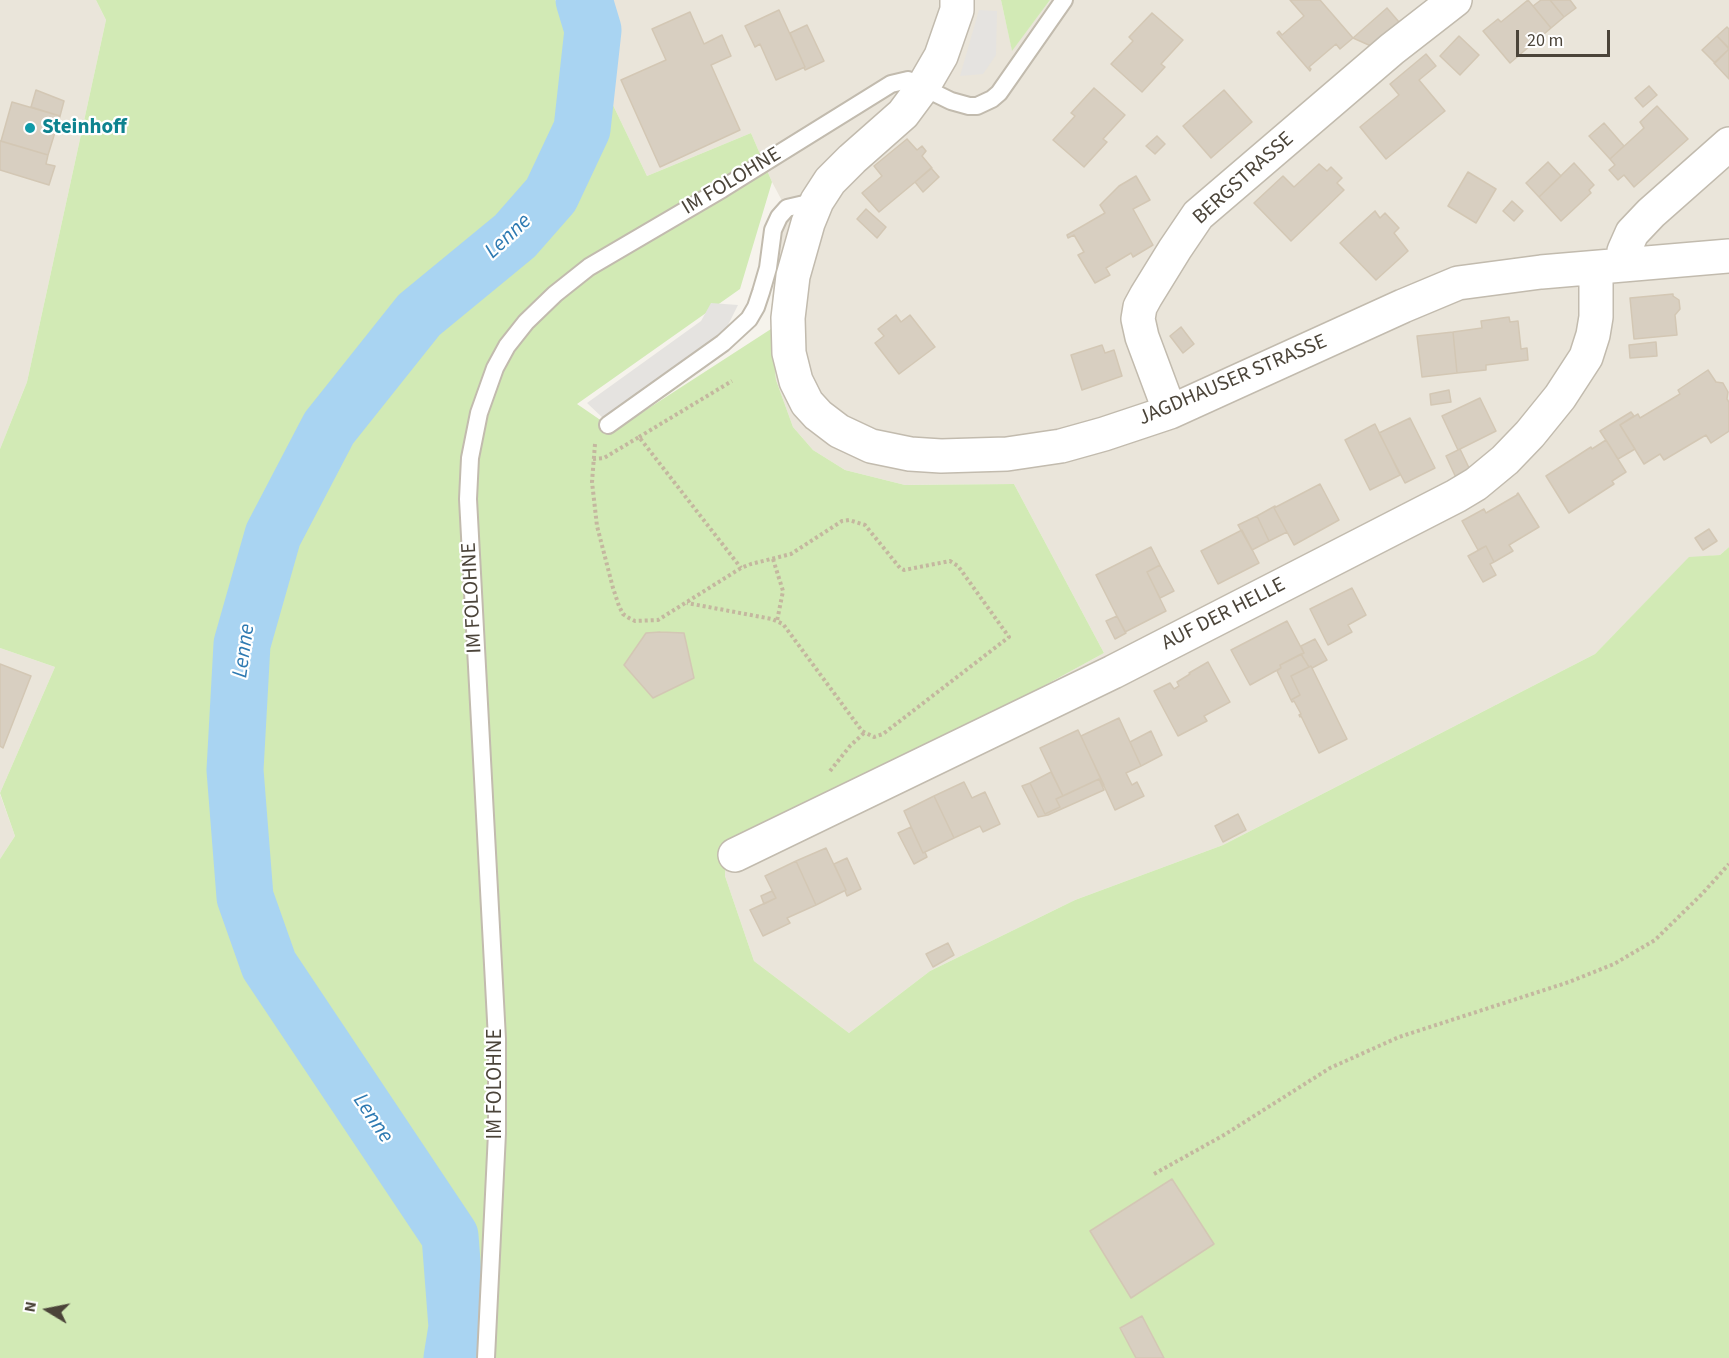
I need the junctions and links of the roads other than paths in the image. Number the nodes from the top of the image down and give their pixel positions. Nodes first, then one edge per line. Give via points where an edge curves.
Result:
1 (957, 0) edge
2 (1064, 0) edge
3 (1455, 0) edge
4 (923, 87) junction
5 (1729, 144) edge
6 (817, 201) junction
7 (1729, 256) edge
8 (1610, 266) junction
9 (1170, 412) junction
10 (608, 425) road end
11 (735, 855) dead end
12 (486, 1358) edge

1 - 4 street, JAGDHAUSER STRASSE via 941,56
2 - 4 lane, IM FOLOHNE via 992,99 969,106
3 - 9 street, BERGSTRASSE via 1198,215 1180,240 1140,307 1138,319
4 - 6 street, JAGDHAUSER STRASSE via 903,114 830,181
4 - 12 lane, IM FOLOHNE via 908,80 891,84 589,267 555,294 507,346 479,413 470,458 468,499 497,1039 497,1133
5 - 8 street, AUF DER HELLE via 1651,213
6 - 9 street, JAGDHAUSER STRASSE via 793,276 789,353 807,403 839,431 871,446 910,454 1006,454 1061,446
6 - 10 lane via 787,208 779,217 761,292 749,319 723,343
7 - 8 street, JAGDHAUSER STRASSE
8 - 9 street, JAGDHAUSER STRASSE via 1458,283
8 - 11 street, AUF DER HELLE via 1586,357 1530,434 1476,484 1113,672

